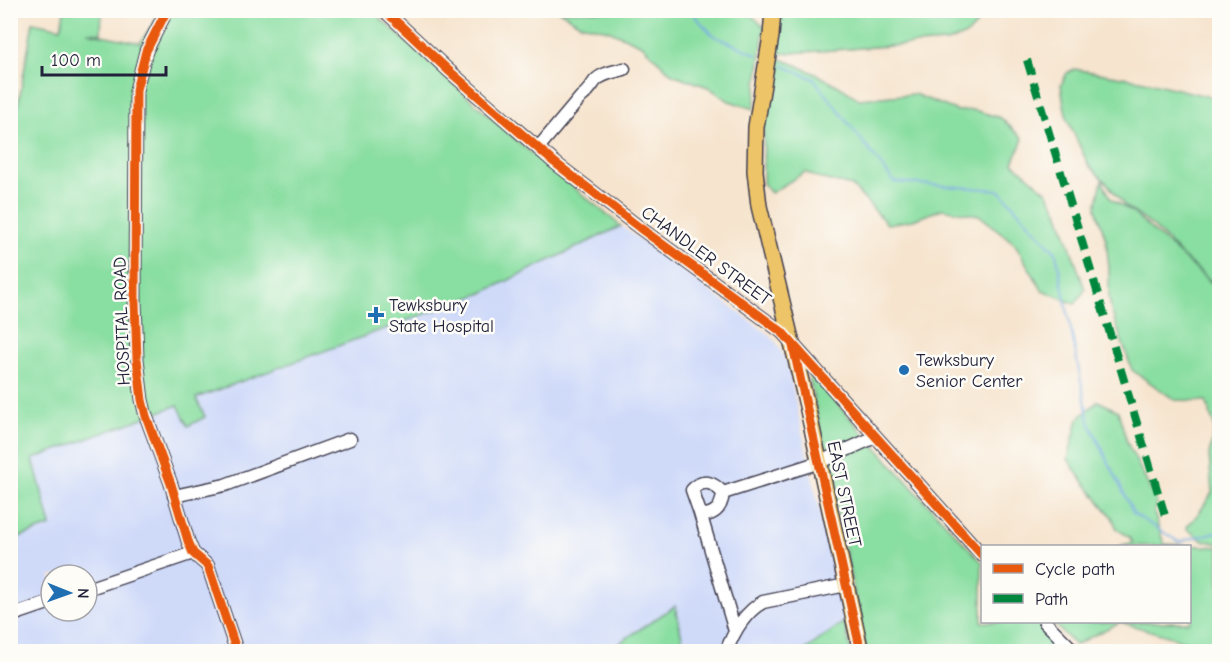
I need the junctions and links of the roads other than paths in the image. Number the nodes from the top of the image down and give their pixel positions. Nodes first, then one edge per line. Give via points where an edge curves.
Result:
1 (167, 10) edge
2 (384, 10) edge
3 (773, 10) edge
4 (624, 69) dead end
5 (538, 148) junction
6 (793, 344) junction
7 (875, 437) junction
8 (350, 439) dead end
9 (820, 462) junction
10 (723, 493) junction
11 (174, 496) junction
12 (700, 513) junction
13 (193, 553) junction
14 (981, 554) edge
15 (99, 585) edge
16 (846, 585) junction
17 (39, 606) edge
18 (10, 616) edge
19 (1047, 623) edge
20 (735, 631) junction
21 (237, 651) edge
22 (726, 651) edge
23 (861, 651) edge
24 (1075, 651) edge

1 - 11 street, HOSPITAL ROAD via 146,51 136,90 135,301 142,400
2 - 5 street, CHANDLER STREET
3 - 6 main road, EAST STREET via 756,127 755,171 759,206
4 - 5 street via 596,81
5 - 6 street, CHANDLER STREET via 766,319
6 - 7 street, CHANDLER STREET
6 - 9 main road, EAST STREET
7 - 9 street
7 - 14 street, CHANDLER STREET
8 - 11 street via 225,485
9 - 10 street
9 - 16 main road, EAST STREET
10 - 12 street via 716,511
10 - 12 street via 710,482 696,486 692,490
11 - 13 street, HOSPITAL ROAD
12 - 20 street
13 - 15 street
13 - 21 street, HOSPITAL ROAD via 208,566
16 - 20 street via 763,602
16 - 23 main road, EAST STREET
17 - 18 street
19 - 24 street
20 - 22 street

